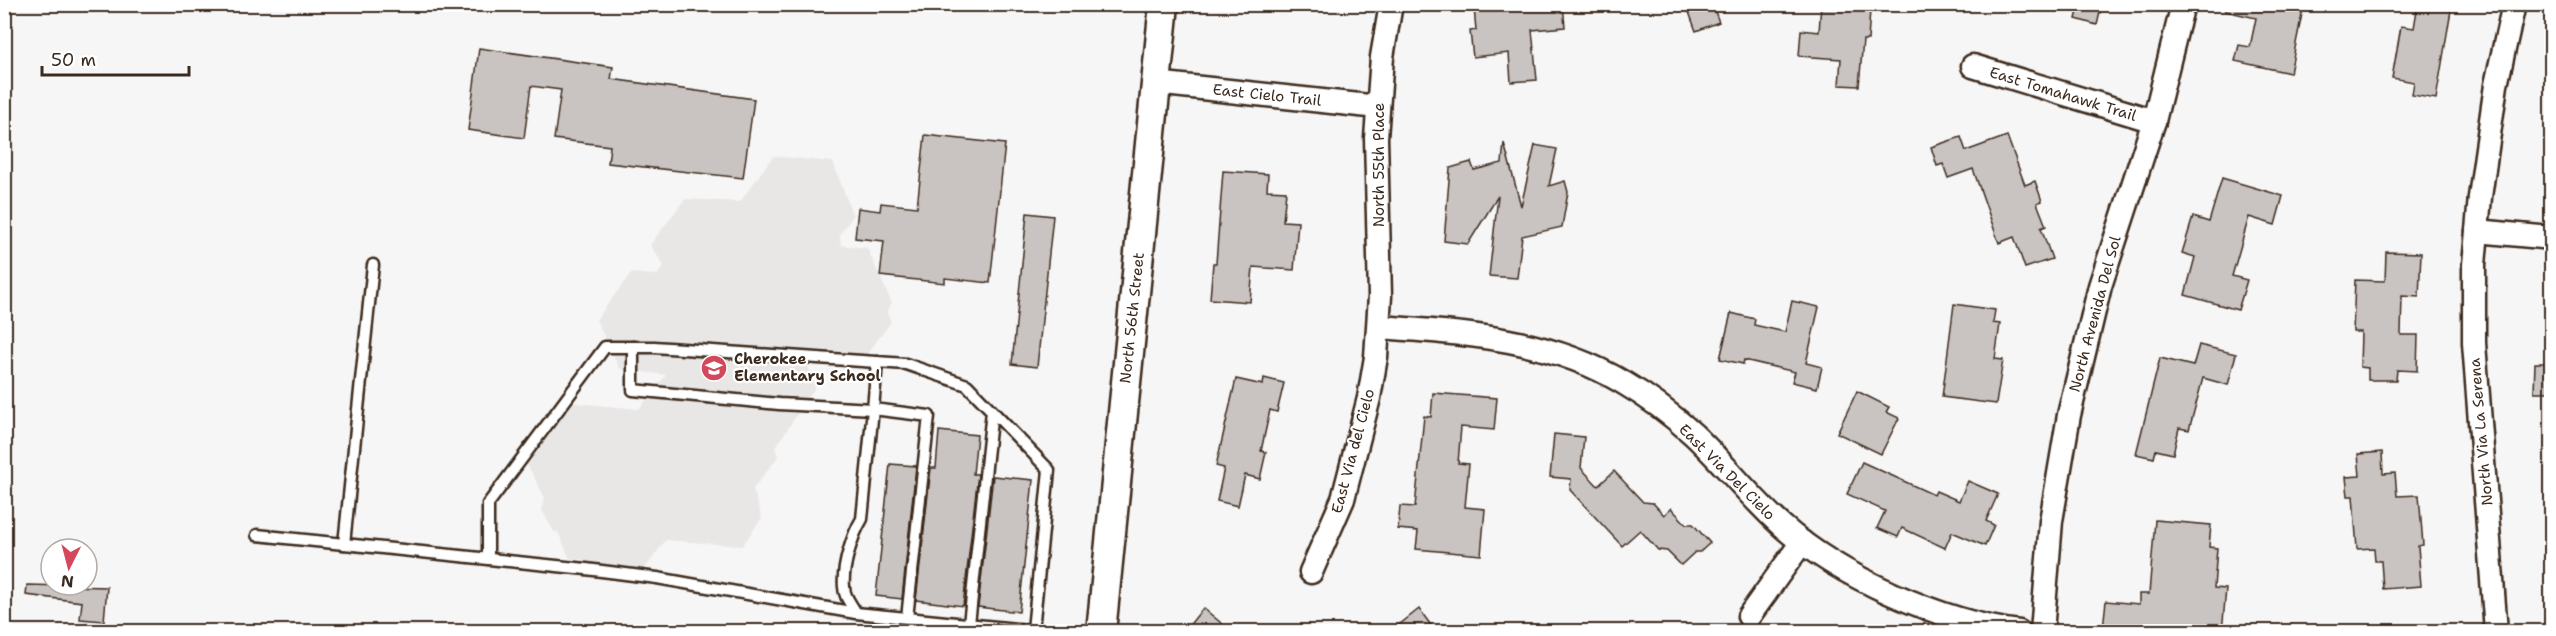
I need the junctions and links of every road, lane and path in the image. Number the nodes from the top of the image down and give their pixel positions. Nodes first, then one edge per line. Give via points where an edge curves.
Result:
1 (1164, 4) edge
2 (1391, 4) edge
3 (2183, 4) edge
4 (2514, 4) edge
5 (1973, 66) dead end
6 (1155, 83) junction
7 (1378, 107) junction
8 (2154, 122) junction
9 (2477, 231) junction
10 (2552, 238) edge
11 (373, 265) dead end
12 (1379, 327) junction
13 (633, 347) junction
14 (877, 362) junction
15 (873, 409) junction
16 (992, 411) junction
17 (257, 535) dead end
18 (1802, 542) junction
19 (344, 544) junction
20 (488, 559) junction
21 (1311, 572) dead end
22 (856, 613) junction
23 (1749, 616) dead end
24 (907, 618) junction
25 (969, 624) junction
26 (1033, 630) edge
27 (1047, 632) edge
28 (1101, 632) edge
29 (2019, 632) edge
30 (2042, 632) edge
31 (2496, 632) edge

1 - 6 street, North 56th Street
2 - 7 street, North 55th Place
3 - 8 street, North Avenida Del Sol
4 - 9 street, North Via La Serena via 2496,85
5 - 8 street, East Tomahawk Trail
6 - 7 street, East Cielo Trail
6 - 28 street, North 56th Street
7 - 12 street, North 55th Place
8 - 30 street, North Avenida Del Sol via 2102,278 2069,415 2051,522
9 - 10 street
9 - 31 street, North Via La Serena via 2474,343
11 - 19 lane
12 - 18 street, East Via Del Cielo via 1537,346 1623,382 1694,435 1726,471
12 - 21 street, East Via del Cielo via 1369,398 1343,499
13 - 14 lane
13 - 15 lane via 633,390
13 - 20 lane via 605,347 488,504
14 - 15 lane
14 - 16 lane via 906,364 967,385
15 - 22 lane via 862,519 853,533 843,587
15 - 24 lane via 929,416
16 - 25 lane
16 - 26 lane via 1049,470
17 - 19 lane
18 - 23 street
18 - 29 street, East Via Del Cielo via 1904,599
19 - 20 lane
20 - 22 lane via 657,578
22 - 24 lane
24 - 25 lane
25 - 26 lane
26 - 27 lane

